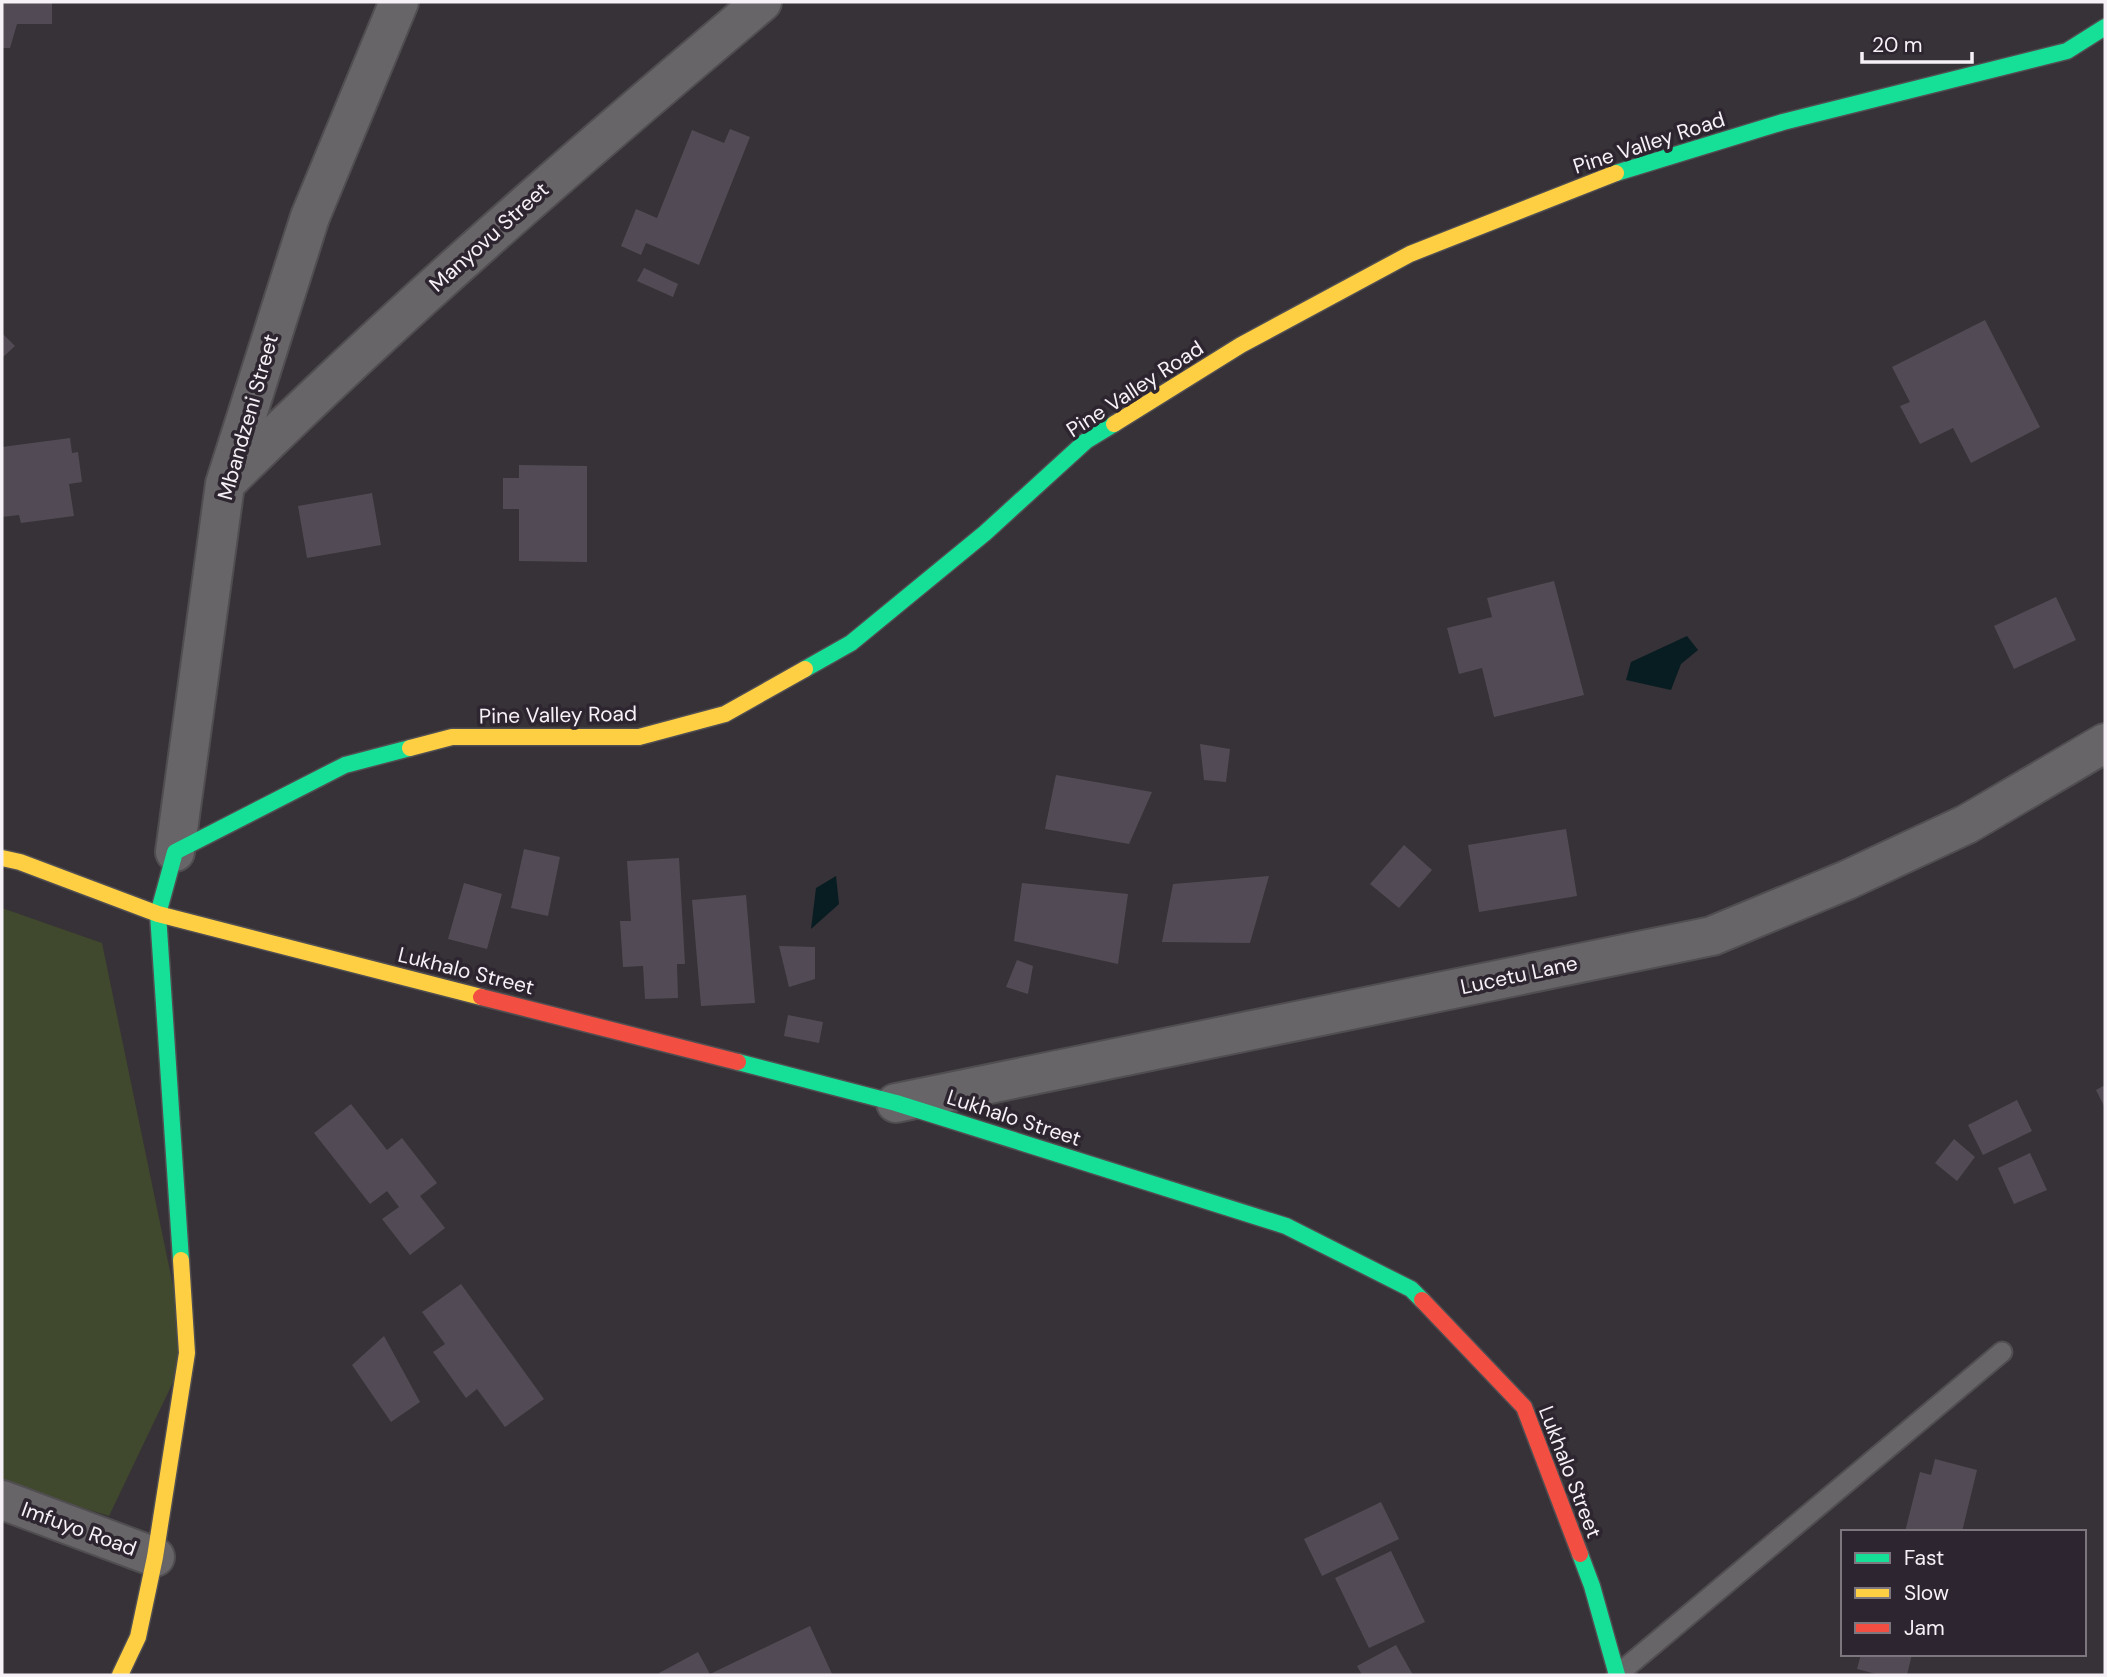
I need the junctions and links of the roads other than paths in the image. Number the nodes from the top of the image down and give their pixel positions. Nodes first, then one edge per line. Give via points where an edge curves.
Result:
1 (399, 2) edge
2 (762, 2) edge
3 (2105, 27) edge
4 (225, 484) junction
5 (2105, 743) edge
6 (175, 852) junction
7 (2, 858) edge
8 (158, 914) junction
9 (896, 1102) junction
10 (2002, 1352) dead end
11 (2, 1500) edge
12 (155, 1557) junction
13 (124, 1673) edge
14 (1617, 1675) edge

1 - 4 street, Mbandzeni Street via 310,217
2 - 4 street, Manyovu Street via 480,243
3 - 6 main road, Pine Valley Road via 2067,51 1783,122 1623,170 1410,254 1241,345 1086,441 985,533 851,643 725,714 639,737 452,737 345,765
4 - 6 street, Mbandzeni Street
5 - 9 street, Lucetu Lane via 1967,824 1712,936
6 - 8 main road
7 - 8 main road, Lukhalo Street
8 - 9 main road, Lukhalo Street
8 - 12 main road via 187,1353
9 - 14 main road, Lukhalo Street via 1286,1226 1411,1289 1524,1407 1592,1586
10 - 14 lane
11 - 12 street, Imfuyo Road
12 - 13 main road via 138,1637

